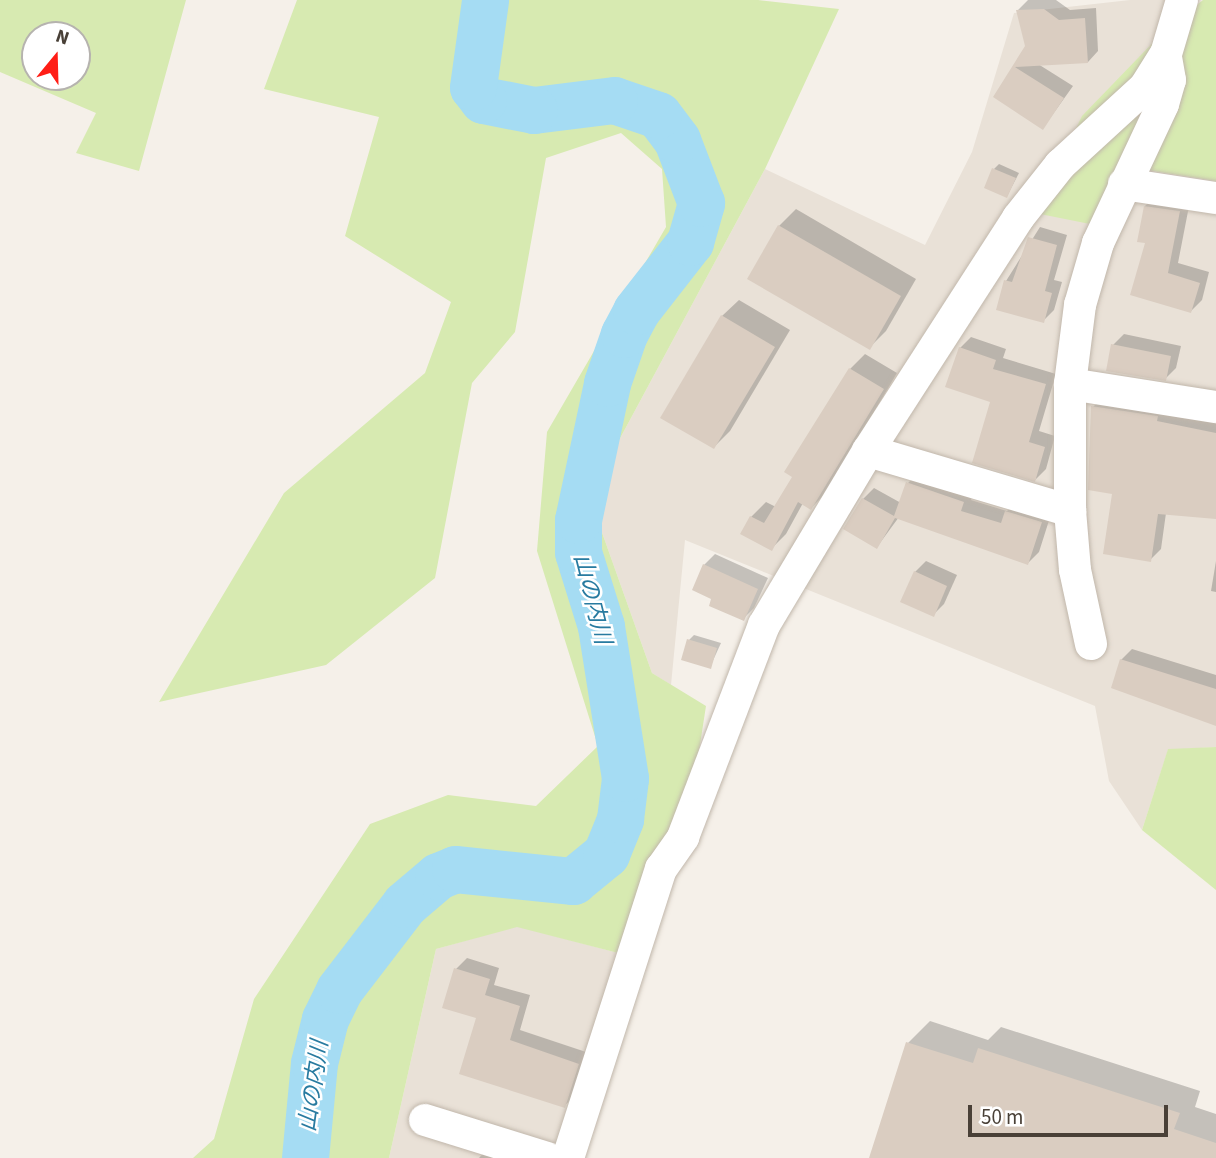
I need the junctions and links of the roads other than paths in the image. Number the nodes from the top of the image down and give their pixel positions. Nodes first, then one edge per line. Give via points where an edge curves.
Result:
1 (1182, 0) edge
2 (1166, 54) junction
3 (1124, 184) junction
4 (1216, 198) edge
5 (1070, 384) junction
6 (1216, 407) edge
7 (868, 451) junction
8 (1070, 511) junction
9 (1091, 643) dead end
10 (425, 1120) dead end
11 (547, 1158) edge
12 (568, 1158) edge

1 - 2 street
2 - 3 street via 1170,80 1163,104
2 - 7 street via 1145,87 1060,165 1017,218
3 - 4 street
3 - 5 street via 1098,243 1080,305
5 - 6 street
5 - 8 street
7 - 8 street
7 - 12 street via 747,660 683,837 661,869
8 - 9 street via 1083,624
10 - 11 street

